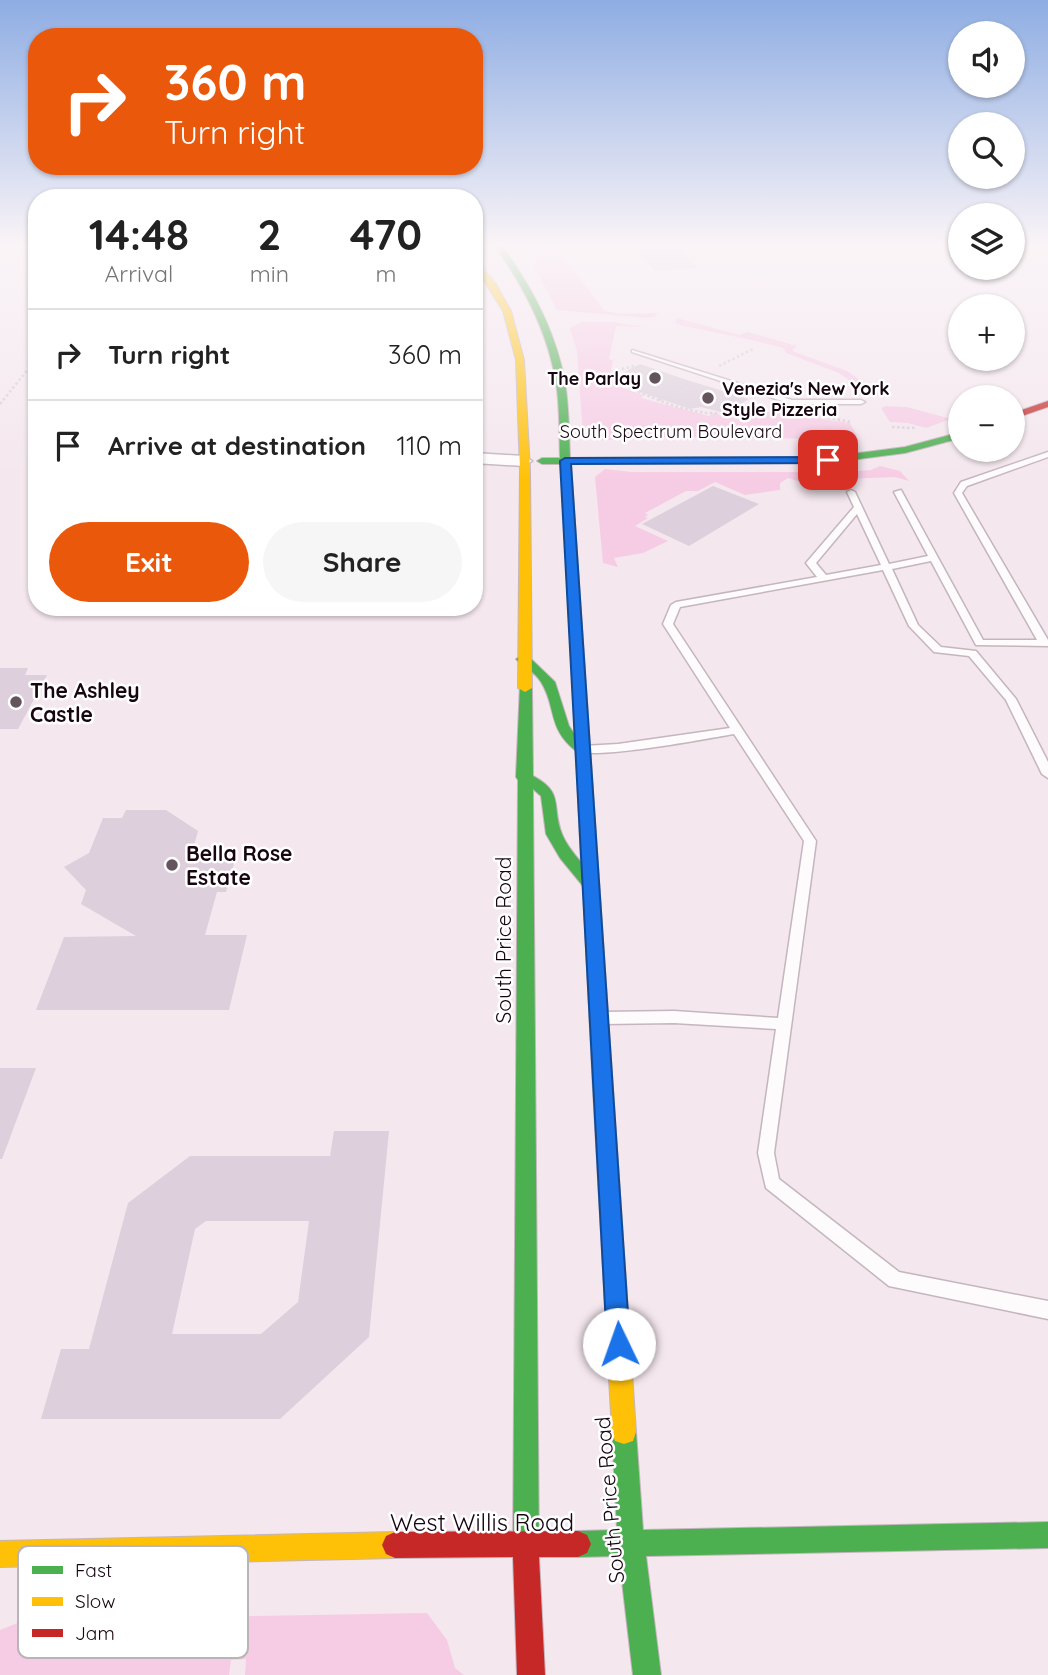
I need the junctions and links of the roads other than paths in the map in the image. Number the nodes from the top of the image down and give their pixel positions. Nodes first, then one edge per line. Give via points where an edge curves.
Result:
1 (512, 324) edge
2 (544, 324) edge
3 (634, 351) dead end
4 (860, 402) dead end
5 (1048, 404) edge
6 (1025, 412) edge
7 (948, 438) edge
8 (1048, 454) edge
9 (524, 455) junction
10 (565, 455) junction
11 (483, 458) edge
12 (851, 492) dead end
13 (898, 492) dead end
14 (858, 508) junction
15 (935, 558) junction
16 (886, 568) junction
17 (824, 579) junction
18 (980, 643) junction
19 (1046, 643) edge
20 (972, 653) junction
21 (523, 659) junction
22 (737, 730) junction
23 (583, 750) junction
24 (1048, 774) edge
25 (523, 777) junction
26 (590, 884) junction
27 (599, 1018) junction
28 (785, 1024) junction
29 (1048, 1310) edge
30 (1048, 1535) edge
31 (631, 1543) junction
32 (526, 1545) junction
33 (248, 1547) edge
34 (18, 1553) edge
35 (0, 1554) edge
36 (531, 1675) edge
37 (647, 1675) edge

1 - 9 main road, South Price Road via 523,368
2 - 10 main road, South Price Road via 555,349 561,384
3 - 4 lane via 791,402
5 - 6 main road
7 - 10 main road, South Spectrum Boulevard via 905,450 859,454
8 - 19 lane via 964,484 958,493
9 - 10 main road, South Spectrum Boulevard
9 - 11 street
9 - 21 main road, South Price Road
10 - 23 main road, South Price Road
12 - 14 lane
13 - 15 lane
14 - 16 lane
14 - 17 lane via 811,563
15 - 16 lane
15 - 18 lane
16 - 17 lane
16 - 20 lane via 914,626 938,649
17 - 22 lane via 676,605 667,624
18 - 19 lane
18 - 20 lane
20 - 24 lane via 1011,699
21 - 23 main road via 548,680 560,731
21 - 25 main road, South Price Road
22 - 23 lane
22 - 28 lane via 810,841
23 - 26 main road, South Price Road
25 - 26 main road via 544,787 550,796 553,833
25 - 32 main road, South Price Road
26 - 27 main road, South Price Road
27 - 28 lane
27 - 31 main road, South Price Road
28 - 29 lane via 766,1153 772,1183 895,1280
30 - 31 main road, West Willis Road
31 - 32 main road, West Willis Road
31 - 37 main road, South Price Road
32 - 33 main road, West Willis Road
32 - 36 main road, South Price Road
34 - 35 main road, West Willis Road

